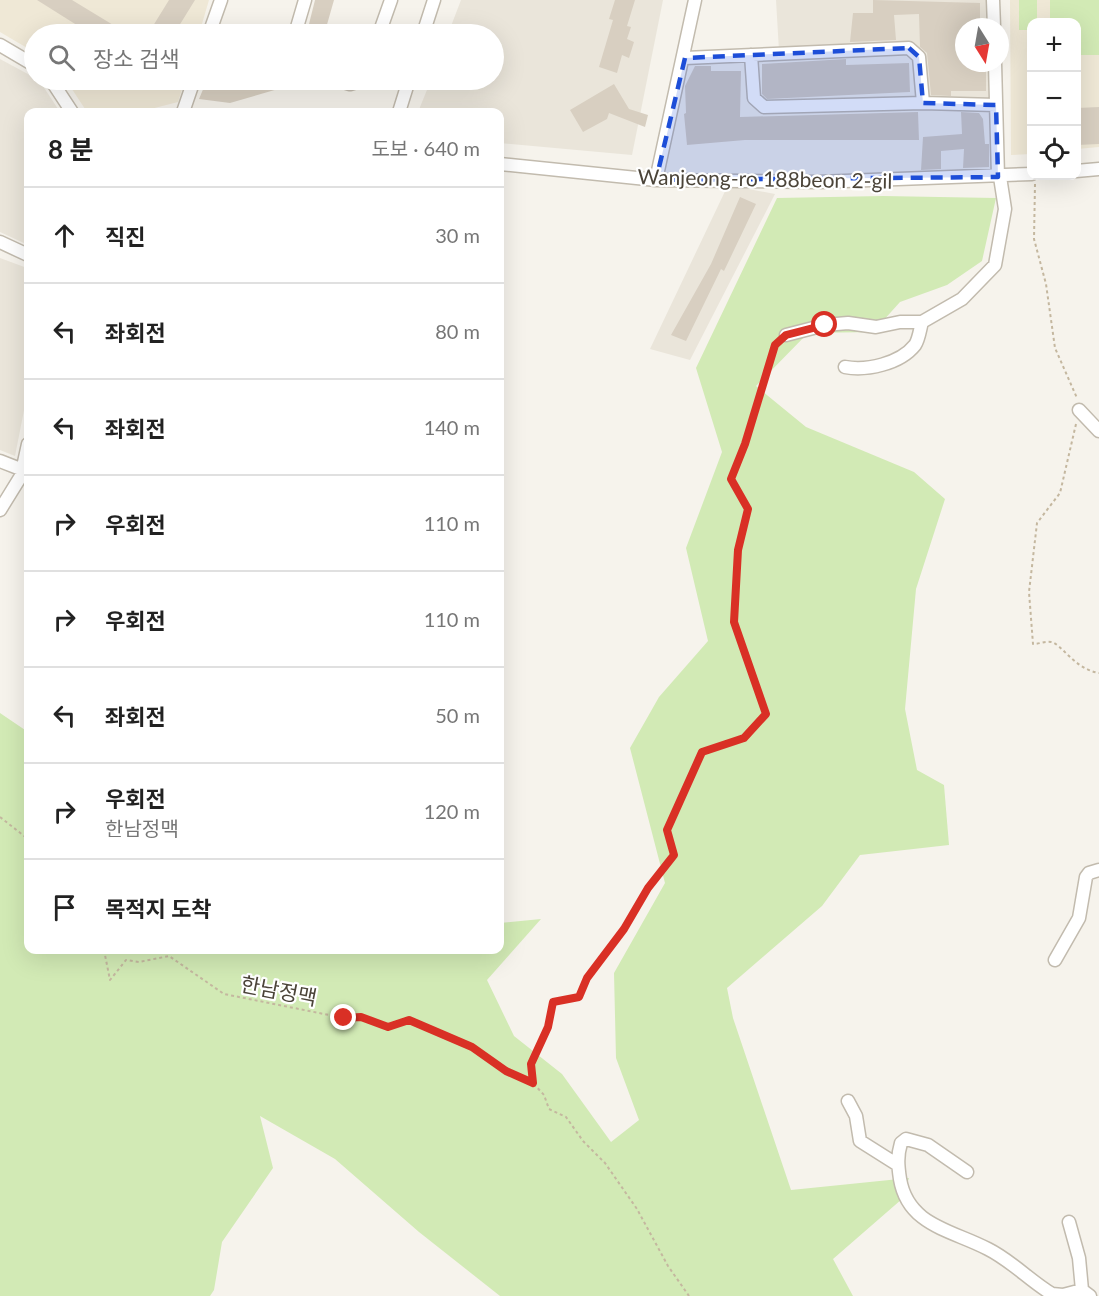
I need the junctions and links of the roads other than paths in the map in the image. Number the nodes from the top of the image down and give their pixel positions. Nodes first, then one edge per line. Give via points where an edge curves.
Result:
1 (221, 0) edge
2 (305, 0) edge
3 (391, 0) edge
4 (695, 0) edge
5 (993, 0) edge
6 (429, 1) edge
7 (994, 18) edge
8 (213, 24) edge
9 (298, 24) edge
10 (383, 24) edge
11 (425, 24) edge
12 (0, 45) edge
13 (751, 55) junction
14 (24, 58) edge
15 (685, 58) junction
16 (995, 72) edge
17 (58, 90) edge
18 (191, 90) edge
19 (406, 90) edge
20 (923, 103) junction
21 (996, 105) junction
22 (69, 108) edge
23 (184, 108) edge
24 (400, 108) edge
25 (504, 164) edge
26 (1099, 170) edge
27 (1081, 171) edge
28 (999, 177) junction
29 (1027, 177) edge
30 (656, 180) junction
31 (0, 242) edge
32 (24, 253) edge
33 (922, 322) junction
34 (786, 335) road end
35 (844, 367) dead end
36 (1078, 410) road end
37 (1099, 431) edge
38 (0, 461) edge
39 (24, 465) edge
40 (23, 470) junction
41 (0, 510) edge
42 (1099, 870) edge
43 (1055, 960) dead end
44 (848, 1101) dead end
45 (898, 1166) junction
46 (967, 1172) dead end
47 (1069, 1222) dead end
48 (1086, 1293) edge

1 - 8 street
2 - 9 street
3 - 10 street
4 - 15 street
5 - 7 street
6 - 11 street
12 - 14 street
13 - 15 street
13 - 20 street via 754,98 764,107
13 - 20 street via 909,48 920,57
15 - 30 street
16 - 21 street
17 - 22 street
18 - 23 street
19 - 24 street
20 - 21 street
21 - 28 street
25 - 30 street, Wanjeong-ro 188beon 2-gil
26 - 27 street
28 - 29 street, Wanjeong-ro 188beon 2-gil
28 - 30 street, Wanjeong-ro 188beon 2-gil via 818,182
28 - 33 street via 1005,209 995,265 962,300
31 - 32 street
33 - 34 street via 876,327 825,325
33 - 35 street via 915,344 898,358 873,367
36 - 37 street
38 - 40 street
39 - 40 street
40 - 41 street via 15,490
42 - 43 street via 1086,877 1079,918
44 - 45 street via 856,1116 860,1141
45 - 46 street via 898,1153 906,1139 928,1145
45 - 48 street via 902,1190 917,1215 988,1249 1052,1294
47 - 48 street

